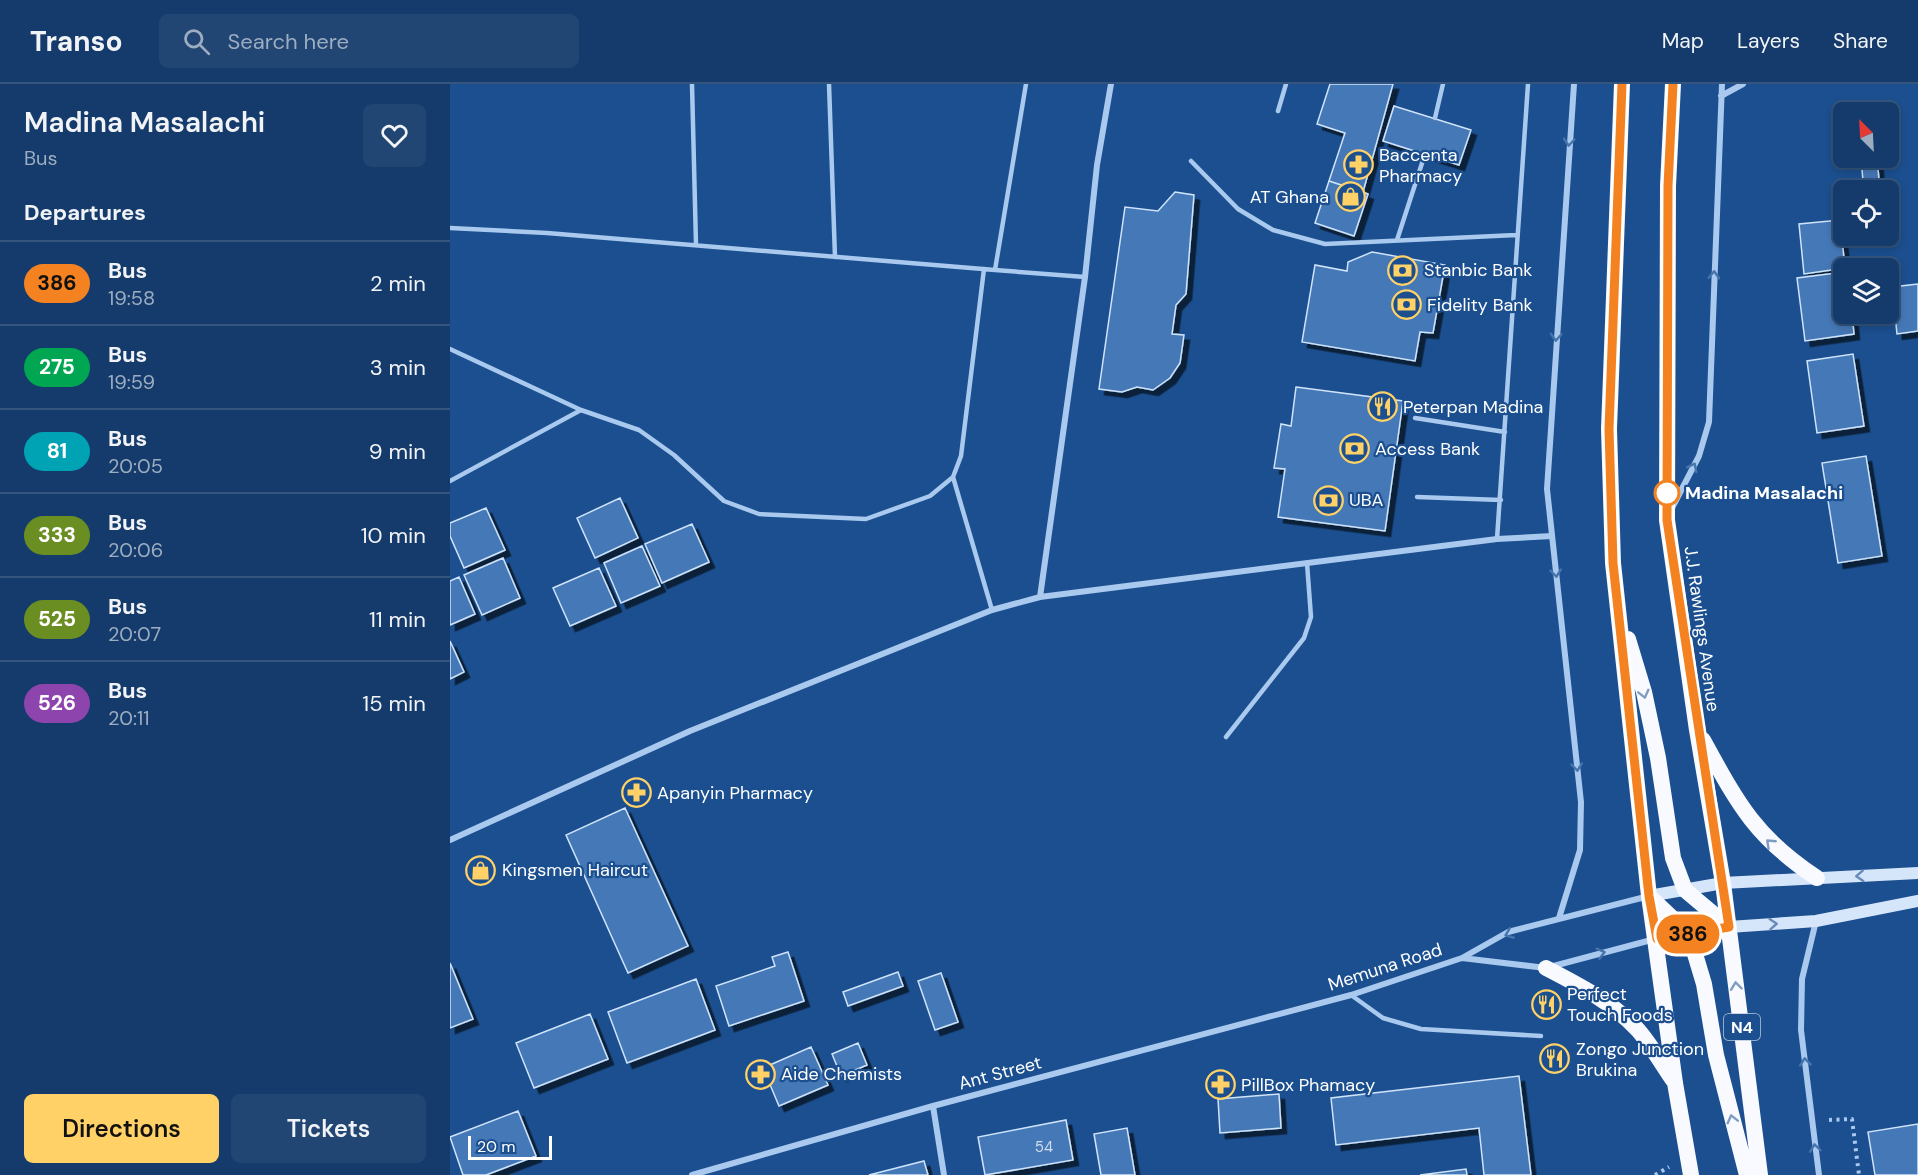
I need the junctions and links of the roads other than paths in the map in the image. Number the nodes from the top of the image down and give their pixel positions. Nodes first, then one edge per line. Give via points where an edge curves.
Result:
1 (692, 84) edge
2 (829, 84) edge
3 (1026, 84) edge
4 (1111, 84) edge
5 (1286, 84) edge
6 (1443, 84) edge
7 (1528, 84) edge
8 (1574, 84) edge
9 (1622, 84) edge
10 (1674, 84) edge
11 (1722, 84) edge
12 (1743, 84) edge
13 (1721, 96) junction
14 (1278, 111) dead end
15 (1435, 118) dead end
16 (1425, 154) dead end
17 (1191, 161) dead end
18 (450, 228) edge
19 (1516, 235) junction
20 (1397, 240) junction
21 (696, 245) junction
22 (835, 257) junction
23 (984, 269) junction
24 (995, 270) junction
25 (1085, 278) junction
26 (450, 349) edge
27 (581, 410) junction
28 (1415, 418) dead end
29 (1505, 432) junction
30 (953, 477) junction
31 (450, 481) edge
32 (1417, 497) dead end
33 (1501, 500) junction
34 (1667, 520) junction
35 (1552, 536) junction
36 (1497, 539) junction
37 (1307, 563) junction
38 (1040, 597) junction
39 (1615, 598) junction
40 (992, 610) junction
41 (1697, 730) junction
42 (1226, 737) dead end
43 (450, 840) edge
44 (1918, 873) edge
45 (1817, 878) junction
46 (1723, 883) junction
47 (1685, 890) junction
48 (1649, 896) junction
49 (1918, 901) edge
50 (1559, 918) junction
51 (1816, 921) junction
52 (1729, 927) junction
53 (1689, 934) junction
54 (1657, 939) junction
55 (1462, 958) junction
56 (1546, 968) junction
57 (1351, 996) junction
58 (1317, 1005) joint
59 (1540, 1035) dead end
60 (1675, 1083) junction
61 (933, 1106) junction
62 (708, 1172) edge
63 (692, 1175) edge
64 (944, 1175) edge
65 (1691, 1175) edge
66 (1747, 1175) edge
67 (1760, 1175) edge
68 (1819, 1175) edge

1 - 21 lane
2 - 22 lane
3 - 24 lane
4 - 25 street via 1097,165
5 - 14 lane
6 - 15 lane
7 - 19 lane
8 -> 35 street via 1547,489
9 - 39 highway via 1609,429
10 - 34 highway, J.J. Rawlings Avenue / N4 via 1668,186
11 - 13 street
12 - 13 street
34 -> 13 street via 1699,456 1709,422
16 - 20 lane
17 - 20 lane via 1238,209 1273,230 1325,244
18 - 21 lane
19 - 20 lane
19 - 29 lane
21 - 22 lane
22 - 23 lane
23 - 24 lane
23 - 30 lane via 961,456
24 - 25 lane
25 - 38 street
26 - 27 lane
27 - 30 lane via 639,430 674,455 724,501 759,514 866,519 930,496
27 - 31 lane
28 - 29 lane
29 - 33 lane
30 - 40 lane
32 - 33 lane
33 - 36 lane
34 - 41 highway, J.J. Rawlings Avenue / N4
35 - 36 street
35 -> 50 street via 1581,802 1580,850
36 - 37 street
37 - 38 street
37 - 42 lane via 1311,618 1304,638
38 - 40 street
39 -> 47 highway via 1644,692 1673,858
39 - 48 highway
40 - 43 street via 690,731
45 -> 41 highway via 1765,839 1736,801
41 - 46 highway, J.J. Rawlings Avenue / N4
44 -> 45 main road
45 - 46 main road
46 - 47 main road
46 - 52 highway, J.J. Rawlings Avenue / N4
47 - 48 main road
47 - 52 highway
48 - 50 street, Memuna Road
48 - 53 highway
48 - 54 highway
49 - 51 main road
50 -> 55 street, Memuna Road via 1508,933
52 -> 51 main road
68 -> 51 street via 1801,1030 1802,979
52 - 53 main road
67 -> 52 highway, J.J. Rawlings Avenue / N4
53 - 54 main road
66 -> 53 highway
56 -> 54 street
54 - 60 highway
55 - 56 street
55 - 57 street, Memuna Road
56 - 60 highway via 1590,991 1617,1011 1639,1031
57 - 58 street, Memuna Road
57 - 59 lane via 1383,1018 1421,1029
58 - 61 street, Ant Street
60 - 65 highway
61 - 62 street, Ant Street
61 - 64 street
62 - 63 street, Ant Street

